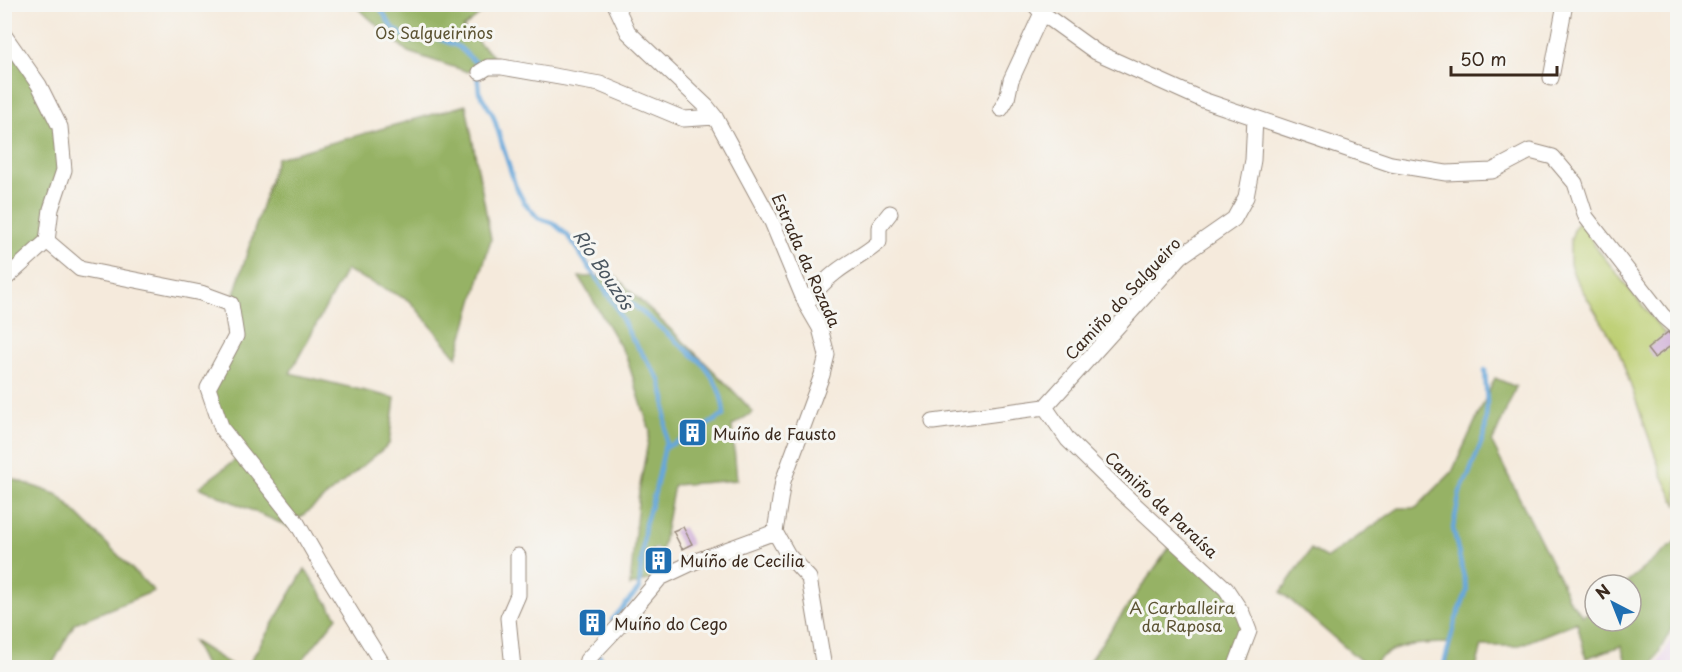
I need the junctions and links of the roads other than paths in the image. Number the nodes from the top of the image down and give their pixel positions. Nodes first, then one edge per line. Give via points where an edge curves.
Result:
1 (615, 4) edge
2 (1565, 4) edge
3 (1038, 9) edge
4 (4, 35) edge
5 (480, 72) dead end
6 (1551, 78) dead end
7 (1001, 109) dead end
8 (715, 117) junction
9 (1255, 118) junction
10 (890, 213) dead end
11 (47, 241) junction
12 (4, 280) edge
13 (806, 304) junction
14 (1677, 329) edge
15 (1045, 407) junction
16 (933, 422) dead end
17 (775, 532) junction
18 (518, 556) dead end
19 (385, 668) edge
20 (513, 668) edge
21 (585, 668) edge
22 (824, 668) edge
23 (1235, 668) edge

1 - 8 street, Estrada da Rozada via 628,32
2 - 6 street
3 - 7 street
3 - 9 street via 1096,52 1203,100
4 - 11 street via 39,85 60,128 64,170 51,209
5 - 8 street via 488,67 502,67 600,84 684,119
8 - 13 street, Estrada da Rozada via 772,222
9 - 14 street via 1390,164 1446,173 1492,171 1530,151 1553,157 1575,183 1586,217
9 - 15 street, Camiño do Salgueiro via 1246,197 1234,219 1181,256
10 - 13 street via 879,227 879,242 836,271
11 - 12 street
11 - 19 street via 80,269 201,293 231,304 236,336 208,388 222,429 297,523
13 - 17 street, Estrada da Rozada via 820,328 827,355 783,481
15 - 16 street
15 - 23 street, Camiño da Paraísa via 1068,440 1226,589 1250,631
17 - 21 street via 696,561 660,579 587,660
17 - 22 street via 788,555 809,578
18 - 20 street via 518,594 508,618

